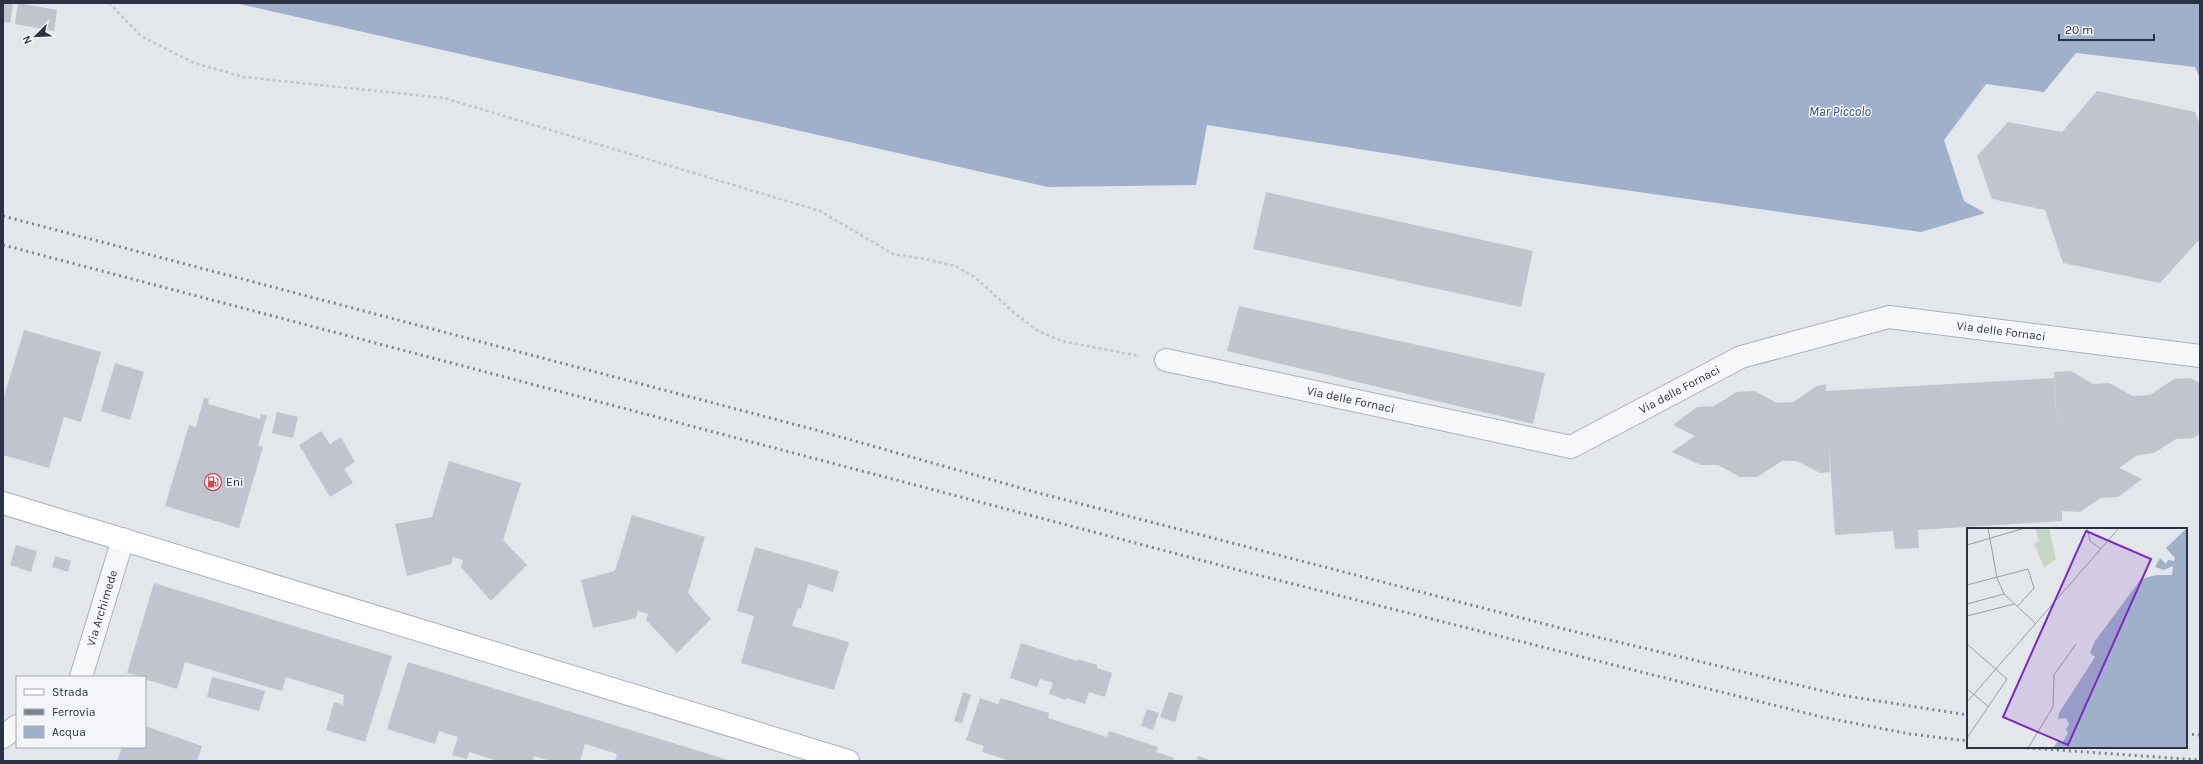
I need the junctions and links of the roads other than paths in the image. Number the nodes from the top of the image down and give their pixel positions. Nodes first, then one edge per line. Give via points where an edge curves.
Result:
1 (2200, 356) edge
2 (1166, 360) road end
3 (3, 503) edge
4 (123, 539) junction
5 (81, 676) edge
6 (16, 727) edge
7 (3, 737) edge
8 (848, 761) edge

1 - 2 street, Via delle Fornaci via 1890,317 1741,357 1571,447
3 - 4 main road
4 - 5 street, Via Archimede
4 - 8 main road
6 - 7 street

